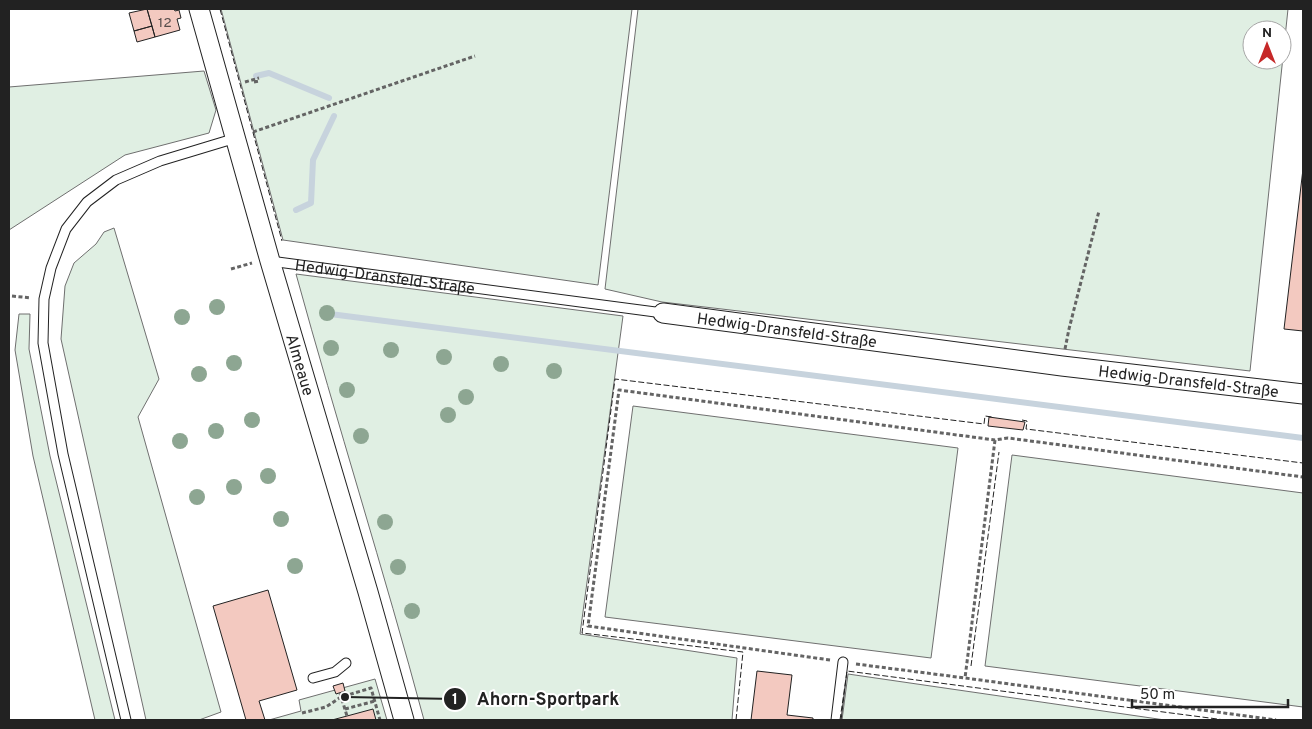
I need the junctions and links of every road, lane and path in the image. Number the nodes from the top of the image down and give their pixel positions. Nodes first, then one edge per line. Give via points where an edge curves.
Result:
1 (199, 9) edge
2 (475, 56) dead end
3 (245, 82) dead end
4 (254, 82) dead end
5 (236, 138) junction
6 (1099, 211) dead end
7 (270, 261) junction
8 (663, 313) joint
9 (1069, 329) dead end
10 (1303, 394) edge
11 (995, 440) junction
12 (1303, 478) edge
13 (346, 662) dead end
14 (843, 662) junction
15 (313, 678) dead end
16 (964, 678) junction
17 (341, 695) junction
18 (375, 701) junction
19 (345, 709) junction
20 (302, 713) dead end
21 (347, 716) dead end
22 (126, 720) edge
23 (380, 720) edge
24 (404, 720) edge
25 (836, 720) edge
26 (1276, 720) edge

1 - 5 street, Almeaue
2 - 5 path
3 - 4 path via 259,80
5 - 7 street, Almeaue
5 - 22 lane via 160,161 116,180 87,202 66,229 51,268 44,299 43,343 63,454
6 - 9 path
7 - 8 lane, Hedwig-Dransfeld-Straße
7 - 24 street, Almeaue
8 - 10 street, Hedwig-Dransfeld-Straße
11 - 12 path via 1008,438
11 - 14 path via 619,390 588,626
11 - 16 path
13 - 15 lane via 335,672
14 - 16 path
14 - 25 lane
16 - 26 path
17 - 18 path via 371,688
17 - 19 path
17 - 20 path via 326,707
18 - 19 path
18 - 23 path
19 - 21 path

